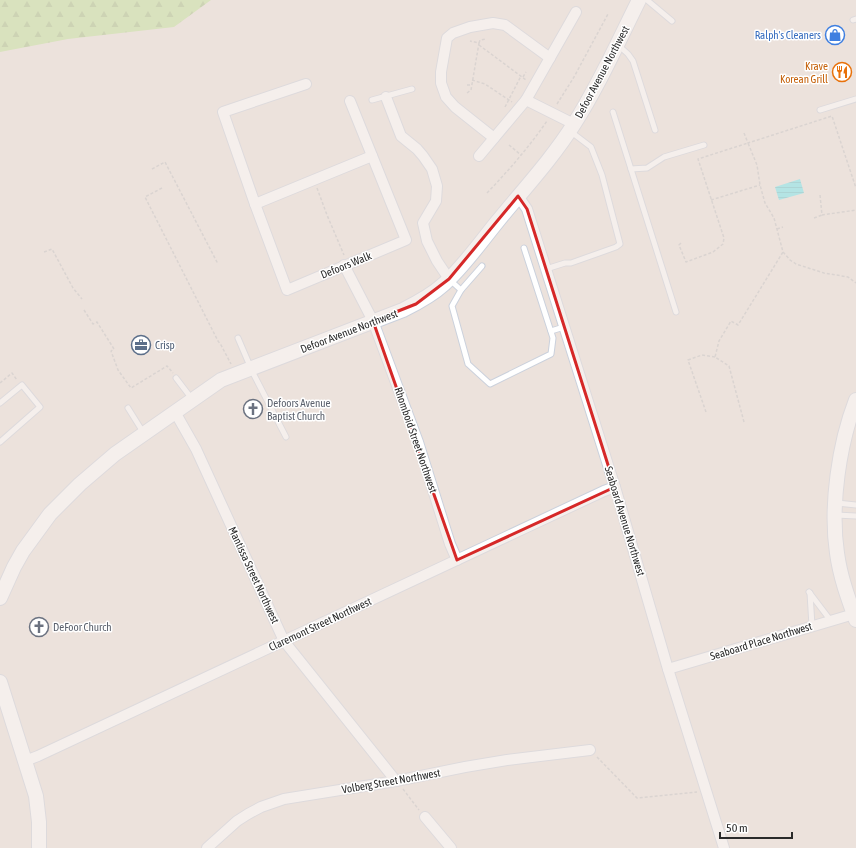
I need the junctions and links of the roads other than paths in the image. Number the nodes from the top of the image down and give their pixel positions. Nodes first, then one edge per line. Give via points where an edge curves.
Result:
1 (638, 0) edge
2 (647, 0) edge
3 (576, 12) dead end
4 (672, 21) dead end
5 (617, 44) junction
6 (550, 58) junction
7 (306, 84) dead end
8 (412, 89) dead end
9 (386, 97) junction
10 (856, 99) edge
11 (372, 100) dead end
12 (350, 101) dead end
13 (522, 105) junction
14 (820, 110) dead end
15 (613, 112) dead end
16 (572, 127) junction
17 (655, 130) dead end
18 (494, 138) junction
19 (704, 145) dead end
20 (372, 156) junction
21 (479, 156) dead end
22 (631, 169) junction
23 (518, 196) junction
24 (254, 204) junction
25 (524, 248) dead end
26 (346, 265) junction
27 (482, 266) dead end
28 (546, 269) junction
29 (449, 279) junction
30 (461, 290) junction
31 (676, 312) dead end
32 (373, 321) junction
33 (564, 327) junction
34 (551, 331) junction
35 (238, 338) dead end
36 (250, 368) junction
37 (176, 378) road end
38 (193, 400) junction
39 (856, 400) edge
40 (0, 403) edge
41 (128, 408) dead end
42 (175, 412) junction
43 (144, 434) junction
44 (286, 438) dead end
45 (0, 442) edge
46 (615, 487) junction
47 (856, 505) edge
48 (835, 509) junction
49 (856, 516) edge
50 (457, 560) junction
51 (1, 594) edge
52 (855, 617) edge
53 (831, 621) junction
54 (812, 626) junction
55 (284, 641) junction
56 (668, 669) junction
57 (0, 682) edge
58 (590, 750) road end
59 (25, 761) junction
60 (396, 781) junction
61 (425, 817) road end
62 (39, 848) edge
63 (207, 848) edge
64 (451, 848) edge
65 (724, 848) edge

1 - 5 street, Defoor Avenue Northwest
2 - 4 lane
3 - 6 street
5 - 16 street, Defoor Avenue Northwest
5 - 17 lane via 633,61
6 - 13 street
6 - 18 street via 505,25 493,23 470,27 447,38 441,72 441,83 446,97
7 - 24 street, Defoors Walk via 223,112
8 - 9 lane
9 - 11 lane
9 - 29 street via 401,136 417,149 432,169 438,186 436,202 423,222 427,241
10 - 14 lane
12 - 20 street, Defoors Walk
13 - 16 street via 552,113
13 - 18 street
15 - 22 lane
16 - 23 street, Defoor Avenue Northwest
16 - 28 lane via 591,147 602,175 620,244 616,248 572,263
18 - 21 street
19 - 22 lane via 664,157 647,168
20 - 24 street
20 - 26 street, Defoors Walk via 406,240
22 - 31 lane
23 - 28 street, Seaboard Avenue Northwest via 527,209
23 - 29 street, Defoor Avenue Northwest
24 - 26 street, Defoors Walk via 287,290
25 - 34 lane
26 - 32 street, Rhomboid Street Northwest
27 - 30 lane
28 - 33 street, Seaboard Avenue Northwest
29 - 30 lane
29 - 32 street, Defoor Avenue Northwest via 416,304
30 - 34 lane via 452,306 468,364 490,384 551,354
32 - 36 street, Defoor Avenue Northwest
32 - 50 street, Rhomboid Street Northwest via 418,442
33 - 34 lane
33 - 46 street, Seaboard Avenue Northwest
35 - 36 lane
36 - 38 street, Defoor Avenue Northwest via 221,380
36 - 44 lane
37 - 38 lane
38 - 42 street, Defoor Avenue Northwest
39 - 48 street via 838,471
40 - 45 lane via 22,385 40,406
41 - 43 lane
42 - 43 street, Defoor Avenue Northwest
42 - 55 street, Mantissa Street Northwest via 196,449
43 - 51 street, Defoor Avenue Northwest via 80,484 50,514 20,556
46 - 50 street, Claremont Street Northwest
46 - 56 street, Seaboard Avenue Northwest
47 - 48 lane
48 - 49 lane
48 - 52 street via 835,535 840,571
50 - 55 street, Claremont Street Northwest
52 - 53 street, Seaboard Place Northwest
53 - 54 street, Seaboard Place Northwest
53 - 54 lane via 809,592
54 - 56 street, Seaboard Place Northwest
55 - 59 street, Claremont Street Northwest
55 - 60 street, Mantissa Street Northwest
56 - 65 street, Seaboard Avenue Northwest
57 - 59 street
58 - 60 street, Volberg Street Northwest via 500,761
59 - 62 street via 36,796 40,822
60 - 63 street, Volberg Street Northwest via 284,799 261,807 237,821
61 - 64 street

